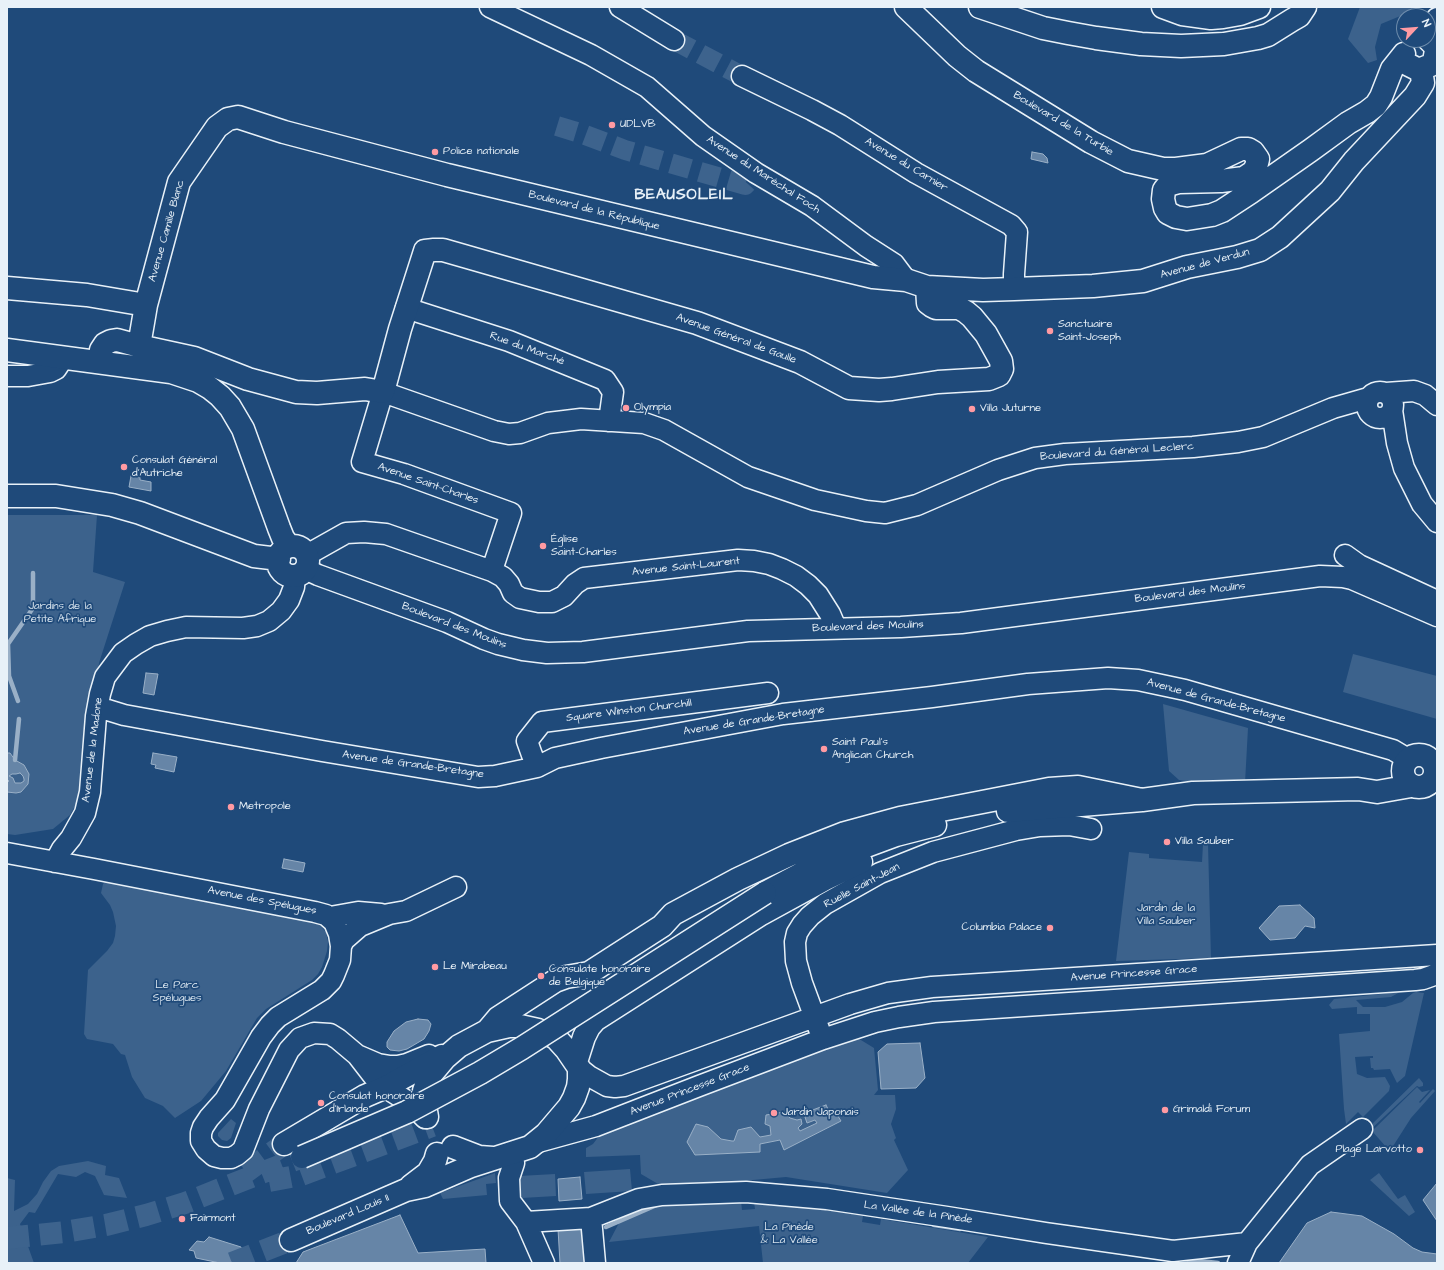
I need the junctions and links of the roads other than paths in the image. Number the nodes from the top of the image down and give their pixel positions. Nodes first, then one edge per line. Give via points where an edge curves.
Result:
1 (490, 7) edge
2 (620, 7) edge
3 (906, 7) edge
4 (980, 7) edge
5 (1163, 7) edge
6 (1259, 7) edge
7 (1305, 7) edge
8 (674, 40) tunnel mouth
9 (1434, 48) edge
10 (1407, 59) edge
11 (742, 76) tunnel mouth
12 (284, 132) joint
13 (906, 280) junction
14 (927, 287) junction
15 (7, 288) edge
16 (1014, 289) junction
17 (146, 305) junction
18 (406, 308) junction
19 (139, 346) junction
20 (7, 350) edge
21 (62, 357) junction
22 (99, 362) junction
23 (7, 376) edge
24 (383, 392) junction
25 (1381, 405) junction
26 (1437, 405) edge
27 (609, 421) junction
28 (7, 496) edge
29 (1437, 522) edge
30 (1345, 555) dead end
31 (295, 561) junction
32 (494, 564) dead end
33 (1437, 601) edge
34 (1437, 616) edge
35 (836, 628) junction
36 (768, 693) dead end
37 (98, 708) junction
38 (1406, 762) junction
39 (1436, 764) edge
40 (537, 767) junction
41 (1426, 787) edge
42 (1358, 789) junction
43 (1142, 800) junction
44 (932, 825) junction
45 (1091, 829) dead end
46 (7, 853) edge
47 (55, 862) junction
48 (456, 887) dead end
49 (389, 914) junction
50 (330, 917) junction
51 (341, 946) junction
52 (1419, 956) edge
53 (1421, 978) edge
54 (824, 1013) junction
55 (487, 1031) junction
56 (832, 1036) junction
57 (458, 1046) junction
58 (357, 1055) junction
59 (577, 1065) junction
60 (386, 1087) junction
61 (426, 1118) joint
62 (1362, 1129) dead end
63 (538, 1142) junction
64 (284, 1144) tunnel mouth
65 (302, 1157) tunnel mouth
66 (505, 1161) junction
67 (406, 1190) junction
68 (591, 1218) junction
69 (526, 1222) junction
70 (291, 1240) tunnel mouth
71 (1247, 1243) junction
72 (544, 1263) edge
73 (595, 1263) edge
74 (1238, 1263) edge

1 - 13 street, Avenue du Maréchal Foch via 591,55 647,87 703,136 756,173 812,206 894,264
2 - 8 street
3 - 10 main road, Boulevard de la Turbie via 976,71 1091,142 1128,161 1163,169 1176,169 1207,165 1241,149 1253,152 1258,159 1256,167 1244,178 1168,185 1164,190 1165,208 1168,213 1187,219 1212,215 1227,208 1367,112 1376,105
4 - 7 main road via 1056,30 1141,44 1181,46 1224,44 1268,35 1299,16
5 - 6 main road via 1182,14 1211,18 1240,14
9 - 10 main road via 1436,56 1431,65
10 - 16 main road, Avenue de Verdun via 1423,83 1415,96 1354,161 1330,191 1280,237 1260,250 1187,267 1142,281
11 - 16 street, Avenue du Carnier via 833,122 916,173 1011,225 1017,232
12 - 13 main road, Boulevard de la République via 447,176 596,212 873,277
12 - 17 main road, Avenue Camille Blanc via 238,117 228,118 217,127 178,182
13 - 14 main road, Boulevard de la République
14 - 16 main road, Avenue de Verdun
14 - 18 main road, Avenue Général de Gaulle via 930,305 936,308 959,308 977,322 1001,361 1002,369 999,375 989,379 938,382 892,389 849,388 800,362 698,323 443,250 425,251
15 - 17 main road via 87,295
17 - 19 main road, Avenue Camille Blanc
18 - 24 main road
18 - 27 street, Rue du Marché via 509,341 605,380 613,392
19 - 22 main road, Boulevard du Général Leclerc via 117,340 111,341 101,350
19 - 24 main road, Boulevard du Général Leclerc via 194,358 248,379 296,392 365,389
20 - 21 main road
21 - 22 main road
21 - 23 street via 56,368 50,372
22 - 31 main road via 171,372 198,381 220,396 243,429 279,528
24 - 27 street, Boulevard du Général Leclerc via 509,434 559,421
24 - 32 street, Avenue Saint-Charles via 362,462 404,474 511,513
25 - 26 street via 1414,392 1425,395
25 - 27 street, Boulevard du Général Leclerc via 1361,407 1349,404 1333,408 1263,437 1238,442 1035,458 998,470 917,505 885,513 815,500 748,477 664,430 644,423
25 - 29 street via 1404,468 1422,504
28 - 31 main road, Boulevard des Moulins via 56,496 112,505 254,556
30 - 33 street via 1360,565
31 - 35 street, Boulevard des Moulins via 318,576 447,622 484,639 511,648 535,652 582,652 748,631
31 - 35 street, Avenue Saint-Laurent via 346,533 386,534 492,570 503,577 513,593 520,598 539,602 552,602 564,596 584,578 738,560 754,561 782,569 808,585 818,595
31 - 37 street, Avenue de la Madone via 294,587 289,600 269,621 243,628 186,627 150,636 123,653 105,677
34 - 35 street, Boulevard des Moulins via 1352,579 1320,576 961,623
36 - 40 street, Square Winston Churchill via 542,722 528,741
37 - 40 street, Avenue de Grande-Bretagne via 322,751 478,777
37 - 47 street, Avenue de la Madone via 90,792 85,813
38 - 39 main road via 1415,755 1422,755
38 - 40 street, Avenue de Grande-Bretagne via 1393,750 1185,690 1138,680 1108,678 1028,684 783,714 579,752 555,758
38 - 41 main road via 1403,770 1406,782
38 - 42 main road
39 - 41 main road via 1433,781
41 - 42 main road via 1377,792
42 - 43 main road via 1193,793
43 - 44 main road via 985,814
43 - 55 main road via 1078,787 1049,790 900,818 845,833 738,879 673,914 662,926 589,973 555,981 498,1018
44 - 59 main road, Boulevard Louis II via 761,914 595,1020 589,1027 580,1049
44 - 65 main road, bridge via 868,844 790,879 742,906 480,1074 407,1112
45 - 54 street, Ruelle Saint-Jean via 1069,825 1040,826 933,852 880,874 825,904 802,925 795,942 796,961 802,983
46 - 47 street, Avenue des Spélugues
47 - 50 street, Avenue des Spélugues via 303,909
48 - 49 street via 406,911
49 - 50 street via 358,912
49 - 51 street via 360,926
50 - 51 street, Avenue des Spélugues via 337,927
51 - 58 street, Avenue des Spélugues via 338,968 331,981 315,996 284,1013 270,1025 225,1100 203,1127 201,1141 214,1156 222,1158 231,1158 243,1150 264,1098 289,1050 300,1038 314,1033 330,1034
52 - 53 street
52 - 54 street, Avenue Princesse Grace via 932,987 888,993
53 - 56 street, Avenue Princesse Grace via 934,1012 891,1019
54 - 56 street
54 - 59 street, Avenue Princesse Grace via 624,1086 608,1086 589,1076
55 - 57 main road
55 - 59 main road via 509,1026 538,1030 556,1038
56 - 63 street, Avenue Princesse Grace via 596,1126
57 - 58 street via 398,1066 378,1064
57 - 60 main road
57 - 61 main road via 438,1066 427,1082 424,1100
58 - 60 street via 374,1077
59 - 63 main road, Boulevard Louis II via 579,1079 574,1098 558,1122
60 - 61 street via 410,1103
60 - 64 main road via 365,1096
62 - 71 street via 1310,1165
63 - 66 main road, Boulevard Louis II
66 - 67 main road, Boulevard Louis II via 471,1166 425,1186
66 - 67 main road, Boulevard Louis II via 445,1150 428,1172
66 - 69 street via 510,1201
67 - 70 main road, Boulevard Louis II
68 - 69 street, La Vallée de la Pinède
68 - 71 street, La Vallée de la Pinède via 639,1199 662,1195 746,1192 827,1199 1173,1251
68 - 73 street
69 - 72 street
71 - 74 street

